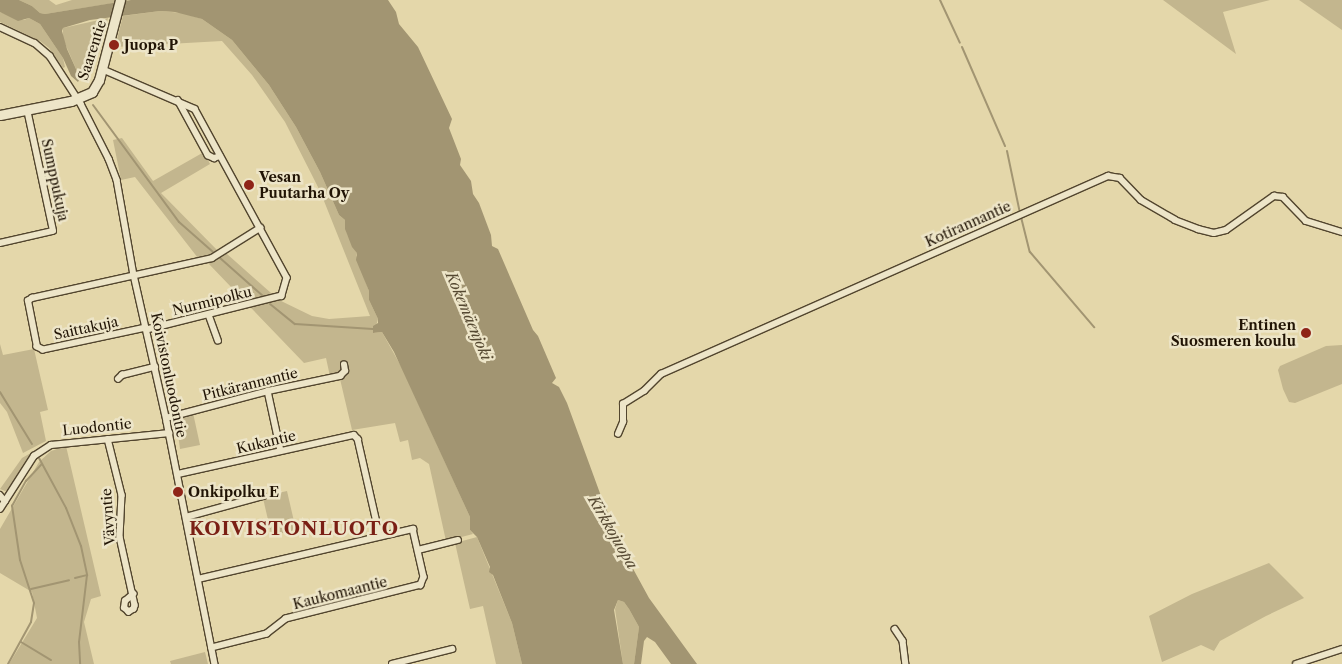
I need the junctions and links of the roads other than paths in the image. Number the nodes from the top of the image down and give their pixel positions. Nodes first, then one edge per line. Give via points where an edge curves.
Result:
1 (121, 0) edge
2 (0, 27) edge
3 (102, 69) junction
4 (78, 99) junction
5 (178, 100) junction
6 (27, 110) junction
7 (0, 115) edge
8 (220, 156) junction
9 (260, 228) junction
10 (1342, 232) edge
11 (0, 243) edge
12 (134, 275) junction
13 (209, 315) junction
14 (147, 329) junction
15 (218, 340) dead end
16 (344, 365) dead end
17 (155, 367) junction
18 (118, 379) dead end
19 (268, 391) junction
20 (166, 418) junction
21 (169, 433) junction
22 (618, 434) dead end
23 (108, 438) junction
24 (281, 451) junction
25 (178, 474) junction
26 (0, 495) edge
27 (263, 496) dead end
28 (5, 501) junction
29 (0, 509) edge
30 (186, 517) junction
31 (380, 536) junction
32 (458, 540) dead end
33 (418, 550) junction
34 (198, 579) junction
35 (133, 594) dead end
36 (895, 629) dead end
37 (212, 648) junction
38 (452, 649) dead end
39 (1342, 649) edge
40 (214, 664) edge
41 (392, 664) edge
42 (906, 664) edge
43 (1296, 664) edge

1 - 3 street, Saarentie
2 - 4 street, Koivistonluodontie via 42,48
3 - 4 street, Saarentie via 92,92
3 - 5 street
4 - 6 street
4 - 12 street, Koivistonluodontie via 117,180
5 - 8 street via 194,108
5 - 8 street via 208,155
6 - 7 street
6 - 11 street, Sumppukuja via 53,232
8 - 9 street
9 - 12 street via 212,258
9 - 13 street, Nurmipolku via 286,278 282,296
10 - 22 street, Kotirannantie via 1306,221 1282,197 1274,196 1226,230 1214,233 1175,220 1141,200 1120,178 1108,176 661,374 644,391 623,404 623,422
12 - 14 street, Koivistonluodontie
12 - 14 street, Saittakuja via 32,298 28,301 37,347 43,350
13 - 14 street, Nurmipolku
13 - 15 street
14 - 17 street, Koivistonluodontie
16 - 19 street, Pitkärannantie via 345,371 340,376
17 - 18 street via 122,374
17 - 20 street, Koivistonluodontie
19 - 20 street, Pitkärannantie
19 - 24 street
20 - 21 street, Koivistonluodontie
21 - 23 street, Luodontie
21 - 25 street, Koivistonluodontie
23 - 28 street, Luodontie via 58,444 43,450 28,463
23 - 35 street, Vävyntie via 122,495 120,536
24 - 25 street, Kukantie
24 - 31 street, Kukantie via 354,435 358,439
25 - 30 street, Koivistonluodontie
26 - 28 street
27 - 30 street
28 - 29 street, Luodontie
30 - 34 street, Koivistonluodontie
31 - 33 street via 413,529
31 - 34 street
32 - 33 street
33 - 37 street, Kaukomaantie via 424,577 422,585 286,619 267,634
34 - 37 street, Koivistonluodontie
36 - 42 street via 903,641
37 - 40 street, Koivistonluodontie
38 - 41 street
39 - 43 street

